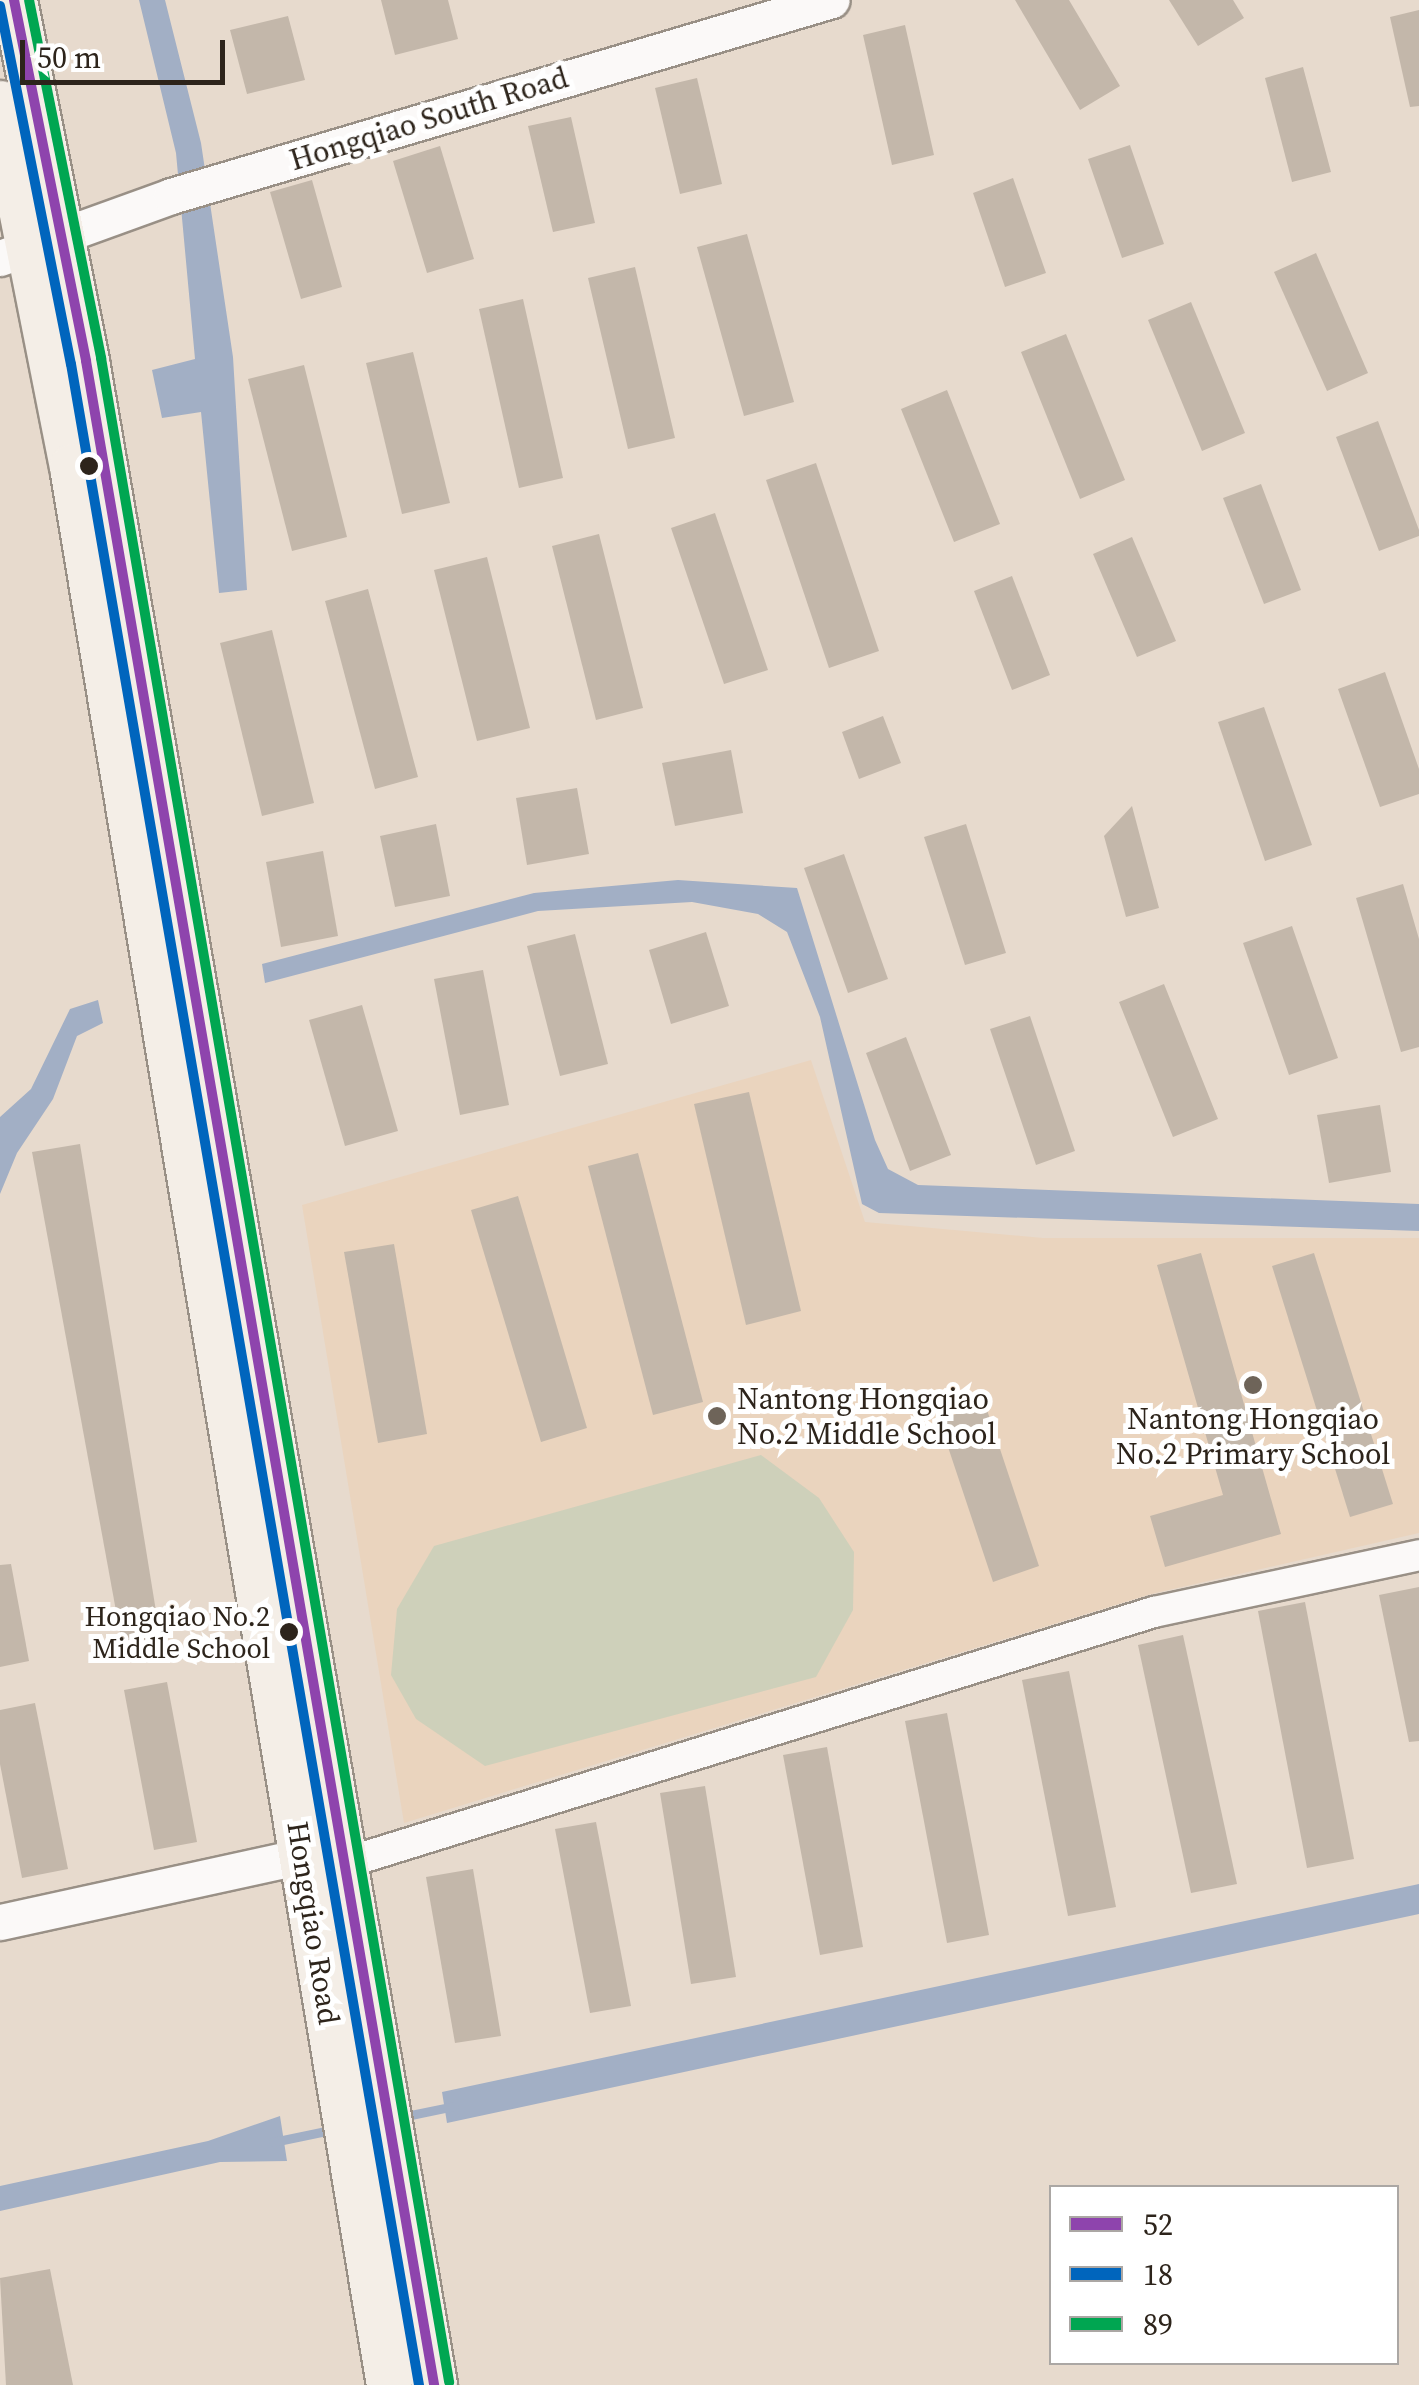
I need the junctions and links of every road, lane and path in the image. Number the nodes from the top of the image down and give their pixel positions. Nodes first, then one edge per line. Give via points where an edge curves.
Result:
1 (14, 0) edge
2 (832, 0) edge
3 (0, 102) edge
4 (30, 248) edge
5 (1419, 1555) edge
6 (324, 1860) junction
7 (0, 1922) edge
8 (367, 2121) junction
9 (388, 2385) edge
10 (434, 2385) edge

1 - 4 main road, Hongqiao Road
2 - 4 street, Hongqiao South Road via 170,196
3 - 4 main road, Hongqiao Road
4 - 6 main road, Hongqiao Road
5 - 6 street via 1154,1612
6 - 7 street
6 - 8 main road, Hongqiao Road
8 - 9 main road, Hongqiao Road
8 - 10 main road, Hongqiao Road

